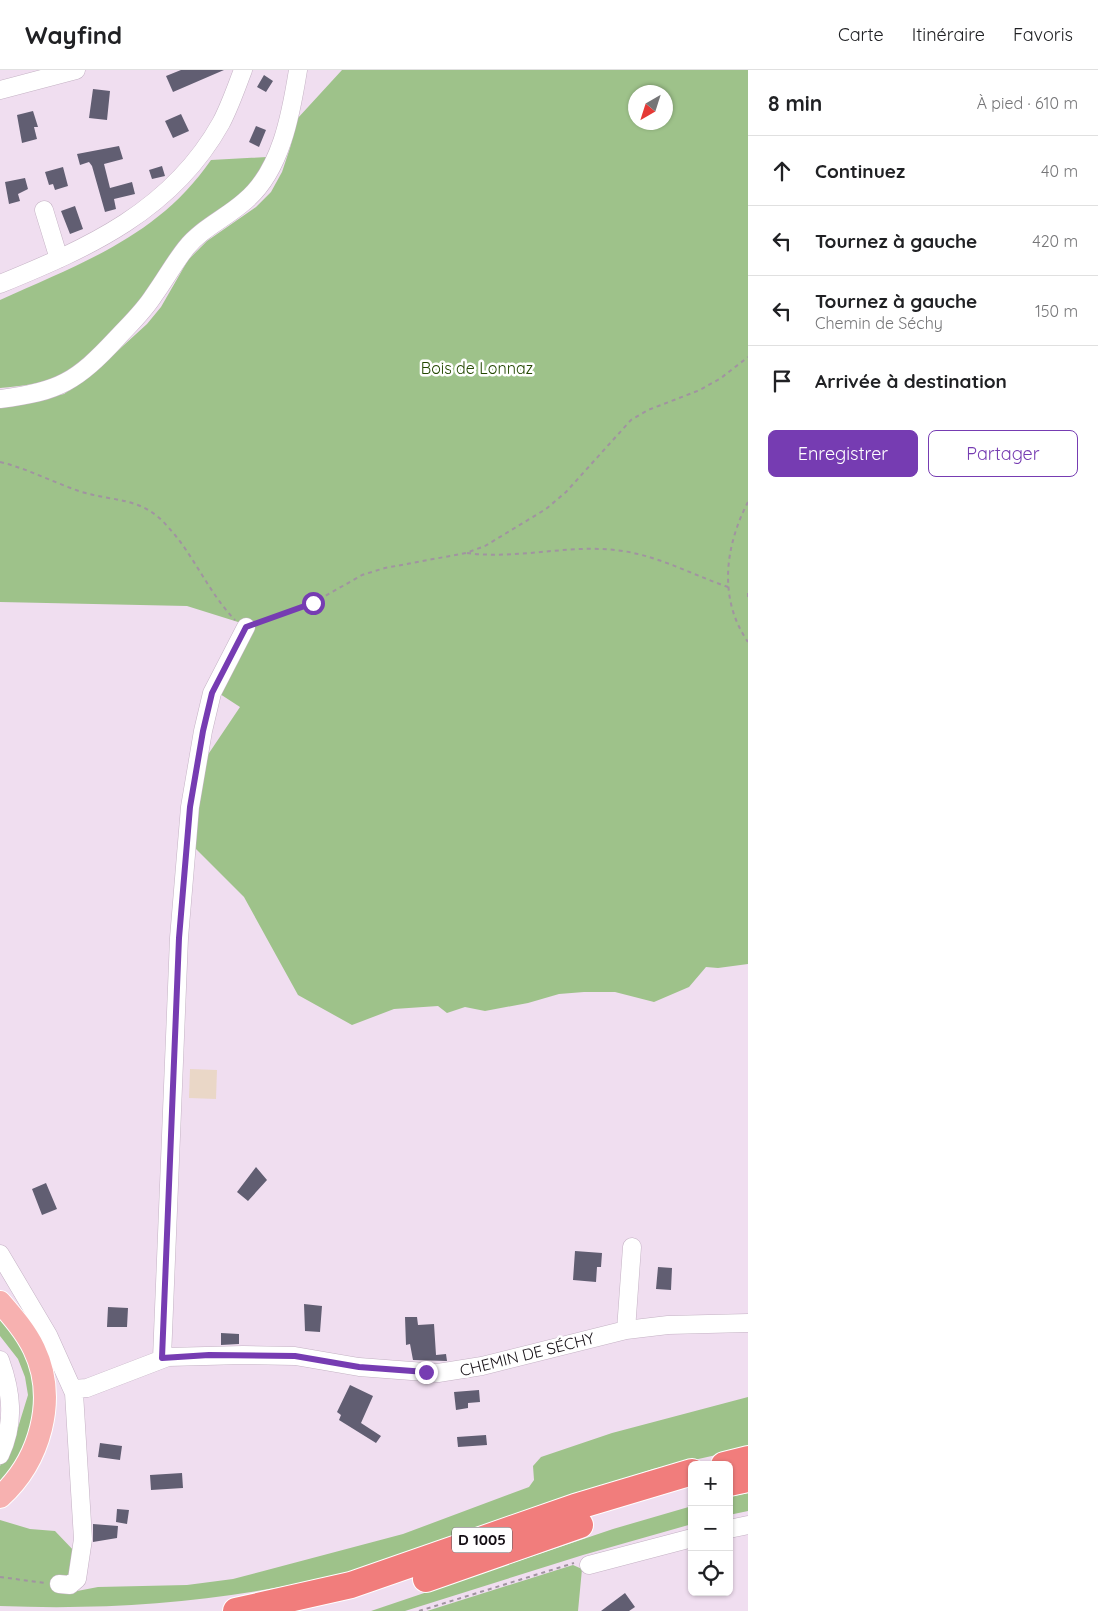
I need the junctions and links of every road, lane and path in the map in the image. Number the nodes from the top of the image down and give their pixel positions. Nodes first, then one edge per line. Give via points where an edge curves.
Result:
1 (76, 70) edge
2 (243, 70) edge
3 (298, 70) edge
4 (0, 90) edge
5 (44, 210) dead end
6 (59, 259) junction
7 (0, 284) edge
8 (748, 357) edge
9 (0, 399) edge
10 (0, 462) edge
11 (748, 502) edge
12 (466, 553) junction
13 (728, 587) junction
14 (748, 594) edge
15 (748, 600) edge
16 (246, 627) junction
17 (748, 642) edge
18 (632, 1247) dead end
19 (0, 1254) edge
20 (0, 1302) edge
21 (748, 1323) edge
22 (626, 1330) junction
23 (162, 1358) junction
24 (0, 1360) edge
25 (73, 1389) junction
26 (0, 1456) edge
27 (748, 1460) edge
28 (733, 1463) edge
29 (688, 1473) edge
30 (748, 1479) edge
31 (733, 1481) edge
32 (688, 1492) edge
33 (0, 1497) edge
34 (748, 1525) edge
35 (733, 1528) edge
36 (688, 1539) edge
37 (589, 1566) joint
38 (0, 1577) edge
39 (59, 1584) joint
40 (236, 1611) edge
41 (317, 1611) edge
42 (419, 1611) edge

1 - 4 street
2 - 6 street via 222,122 175,184 114,232
3 - 9 street via 277,153 268,174 254,193 194,239 146,307 85,371 51,390
5 - 6 street
6 - 7 street
8 - 12 path via 700,390 631,420 566,492 546,509 485,546
10 - 16 path via 84,492 139,504 153,513 180,542 227,612
11 - 13 path via 734,533
12 - 13 path via 622,551 676,566
12 - 16 path via 362,575 313,603
13 - 17 path via 735,620
14 - 15 path
16 - 23 street via 212,693 190,807 179,938
18 - 22 street
19 - 25 street via 48,1335
20 - 33 main road via 35,1351 45,1397 43,1421 36,1444 19,1475
21 - 22 street, CHEMIN DE SÉCHY via 668,1325
22 - 23 street, CHEMIN DE SÉCHY via 450,1372 368,1368 278,1355
23 - 25 street, CHEMIN DE SÉCHY via 87,1388
24 - 26 street via 7,1378 12,1414
25 - 39 street via 82,1548 77,1579 70,1585
27 - 28 highway
29 - 40 highway, D 1005 via 602,1498 351,1585
30 - 31 highway
32 - 41 highway, D 1005 via 585,1523 409,1585
34 - 35 street
36 - 37 street
37 - 42 path via 568,1564
38 - 39 path

